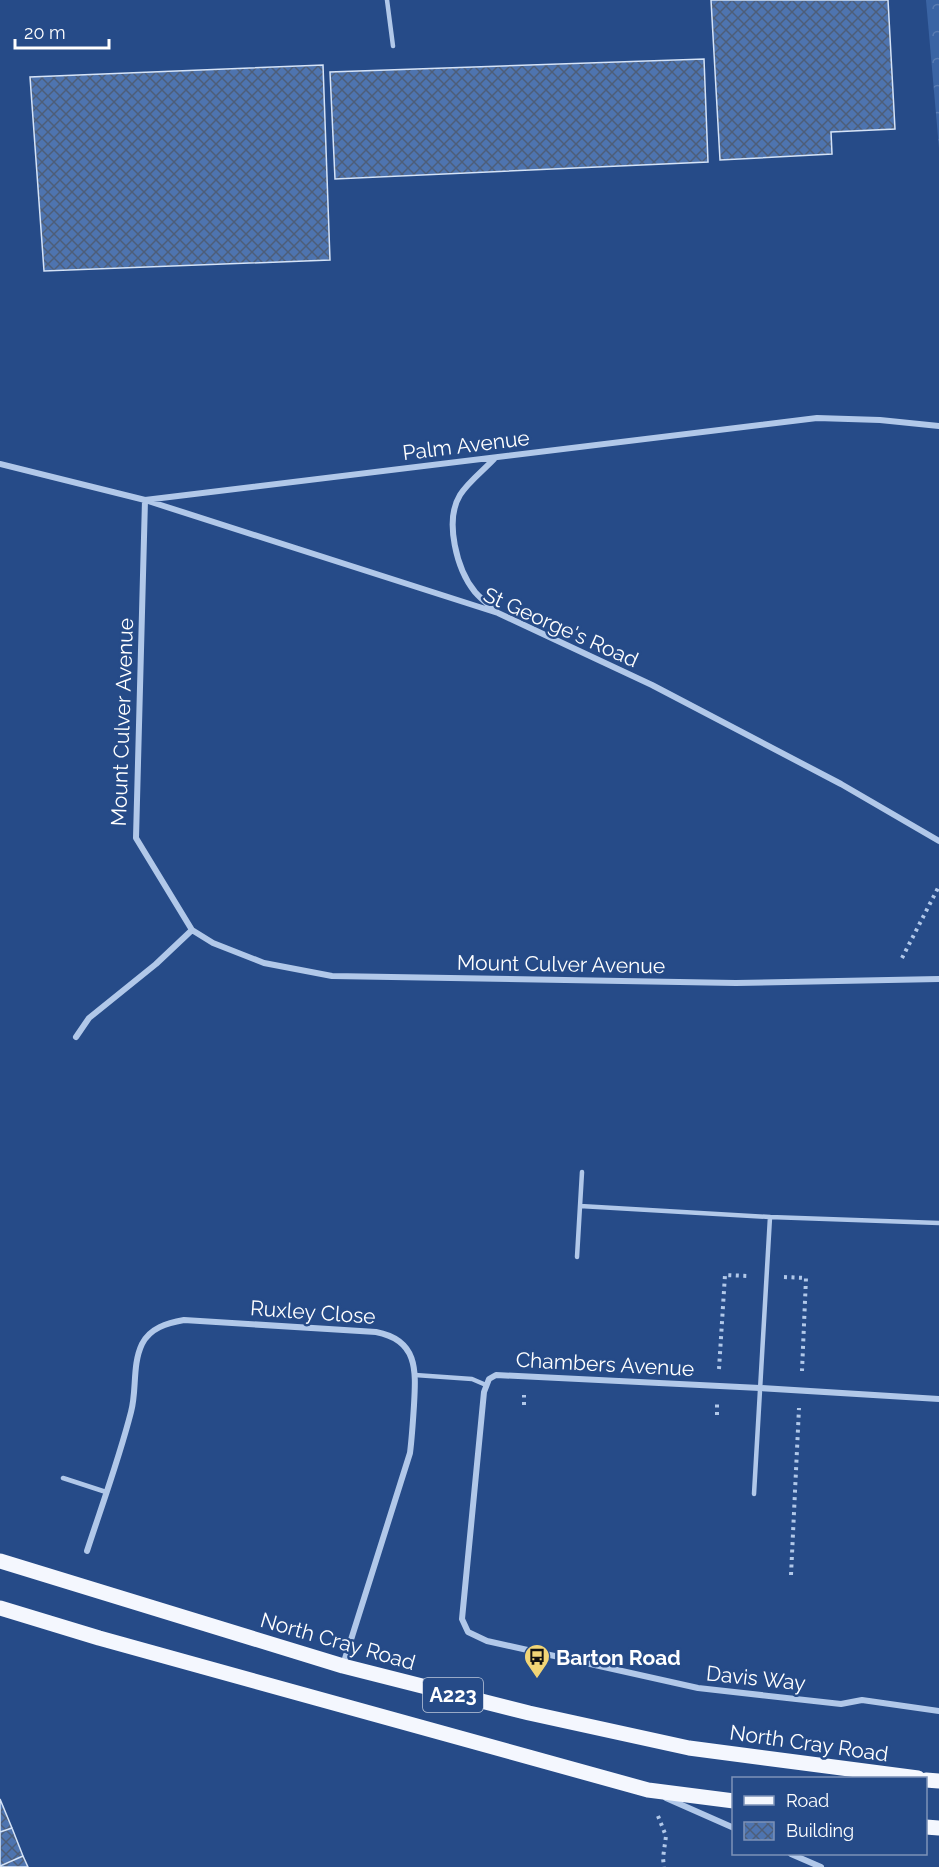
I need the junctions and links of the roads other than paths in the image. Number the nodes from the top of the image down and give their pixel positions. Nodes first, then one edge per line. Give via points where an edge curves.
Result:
1 (387, 0) edge
2 (393, 46) dead end
3 (939, 426) edge
4 (495, 458) junction
5 (0, 464) edge
6 (145, 500) junction
7 (498, 613) junction
8 (939, 841) edge
9 (192, 930) junction
10 (939, 979) edge
11 (76, 1037) dead end
12 (582, 1172) dead end
13 (580, 1206) junction
14 (770, 1217) junction
15 (939, 1223) edge
16 (577, 1257) dead end
17 (415, 1376) junction
18 (486, 1385) junction
19 (760, 1388) junction
20 (939, 1399) edge
21 (63, 1478) dead end
22 (106, 1492) junction
23 (754, 1494) dead end
24 (87, 1551) dead end
25 (0, 1561) edge
26 (0, 1608) edge
27 (343, 1666) junction
28 (939, 1711) edge
29 (903, 1777) edge
30 (648, 1790) junction
31 (732, 1801) edge
32 (732, 1827) edge
33 (793, 1855) edge
34 (821, 1867) edge

1 - 2 lane
3 - 4 street, Palm Avenue via 818,418
4 - 6 street, Palm Avenue
4 - 7 street via 460,495 454,511 453,534 458,558 474,591
5 - 6 street, Palm Avenue
6 - 7 street, St George's Road
6 - 9 street, Mount Culver Avenue via 136,838
7 - 8 street, St George's Road via 652,685 841,784
9 - 10 street, Mount Culver Avenue via 234,953 264,963 332,976 736,983
9 - 11 street via 89,1018
12 - 13 lane
13 - 14 lane
13 - 16 lane
14 - 15 lane
14 - 19 lane
17 - 18 lane via 472,1378
17 - 22 street, Ruxley Close via 412,1357 390,1334 184,1320 158,1327 142,1344 137,1359 132,1408
17 - 27 street, Ruxley Close via 410,1452
18 - 19 street, Chambers Avenue via 489,1379 503,1375
18 - 28 street, Davis Way via 462,1619 468,1632 487,1641 698,1688 841,1704 862,1700
19 - 20 street, Chambers Avenue
19 - 23 lane
21 - 22 lane
22 - 24 street, Ruxley Close
25 - 27 main road, North Cray Road / A223
26 - 30 main road, A223
27 - 29 main road, North Cray Road / A223 via 689,1748
30 - 31 main road, A223
30 - 32 street
33 - 34 street

